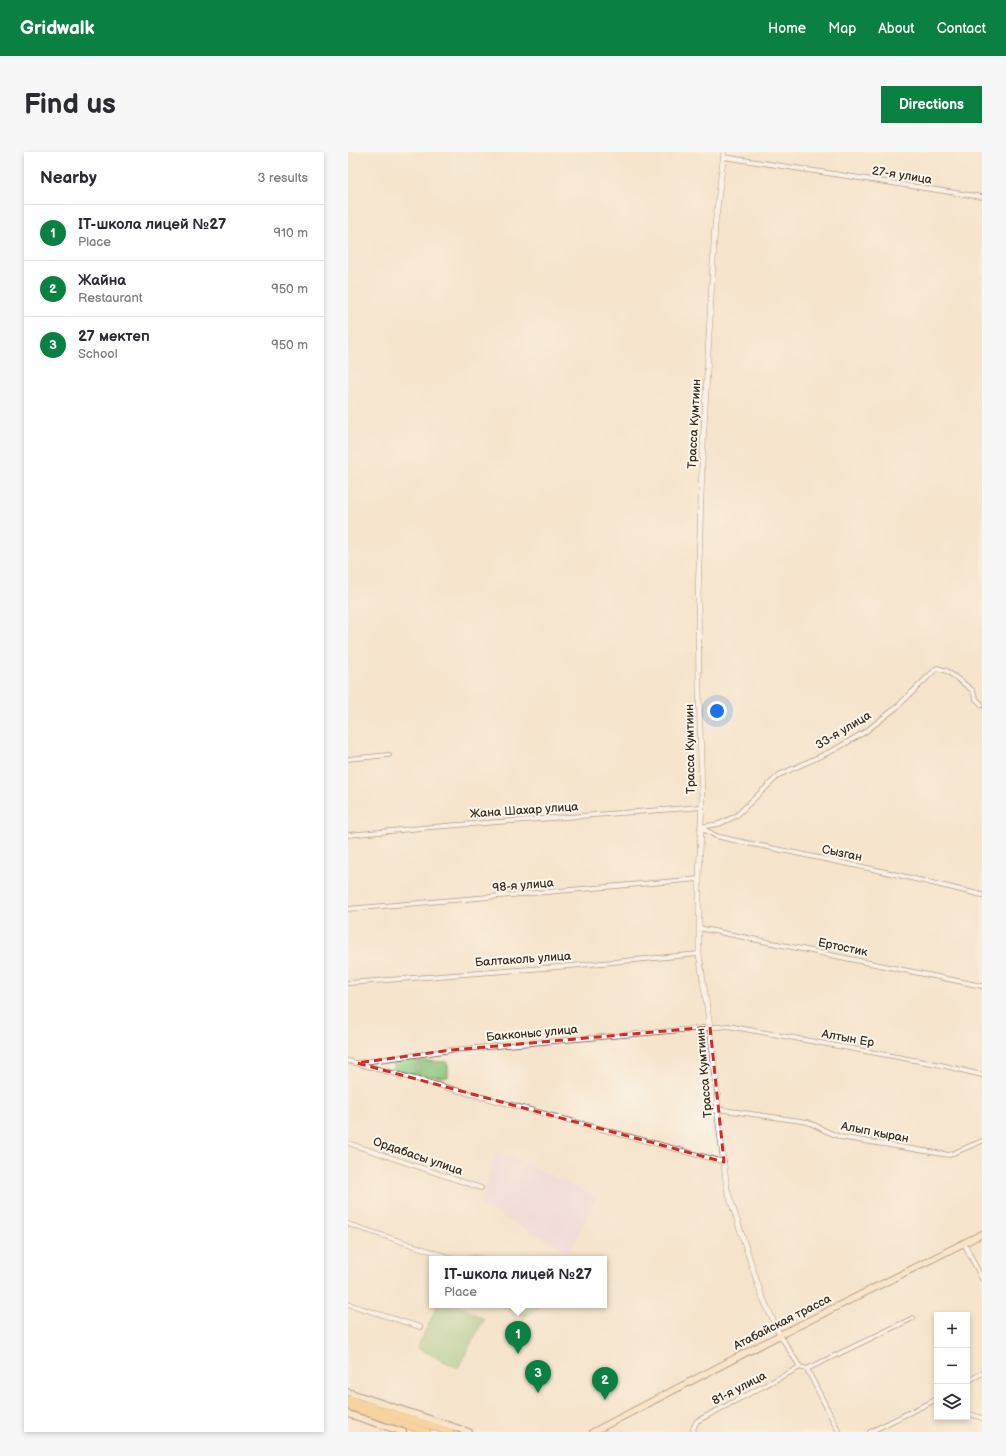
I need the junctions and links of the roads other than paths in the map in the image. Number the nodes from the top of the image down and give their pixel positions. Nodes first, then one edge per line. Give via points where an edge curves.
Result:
1 (724, 154) edge
2 (982, 197) edge
3 (982, 705) edge
4 (389, 754) dead end
5 (348, 759) edge
6 (702, 807) junction
7 (700, 827) junction
8 (348, 835) edge
9 (699, 879) junction
10 (982, 895) edge
11 (348, 909) edge
12 (699, 928) junction
13 (699, 954) junction
14 (348, 983) edge
15 (982, 986) edge
16 (710, 1027) junction
17 (348, 1061) edge
18 (357, 1063) junction
19 (982, 1075) edge
20 (717, 1109) junction
21 (982, 1141) edge
22 (348, 1143) edge
23 (724, 1162) junction
24 (481, 1188) dead end
25 (348, 1224) edge
26 (982, 1234) edge
27 (964, 1243) junction
28 (445, 1256) edge
29 (982, 1279) edge
30 (348, 1304) edge
31 (912, 1318) dead end
32 (420, 1327) dead end
33 (780, 1335) junction
34 (800, 1367) junction
35 (807, 1369) junction
36 (982, 1373) edge
37 (970, 1380) edge
38 (348, 1392) edge
39 (348, 1399) edge
40 (932, 1402) edge
41 (348, 1406) edge
42 (970, 1414) edge
43 (350, 1416) edge
44 (982, 1418) edge
45 (403, 1432) edge
46 (427, 1432) edge
47 (450, 1432) edge
48 (469, 1432) edge
49 (593, 1432) edge
50 (694, 1432) edge
51 (839, 1432) edge
52 (870, 1432) edge

1 - 2 street, 27-я улица
1 - 6 street, Трасса Кумтиин via 715,225 702,464 698,598
3 - 7 street, 33-я улица via 972,690 947,671 937,668 865,732 834,750 779,775 736,816 719,824
4 - 5 street
6 - 7 street, Трасса Кумтиин
6 - 8 street, Жана Шахар улица
7 - 9 street, Трасса Кумтиин
7 - 10 street, Сызган via 721,838
9 - 11 street, 98-я улица
9 - 12 street, Трасса Кумтиин
12 - 13 street, Трасса Кумтиин
12 - 15 street, Ертостик
13 - 14 street, Балтаколь улица
13 - 16 street, Трасса Кумтиин
16 - 18 street, Бакконыс улица via 452,1050
16 - 19 street, Алтын Ер via 728,1026 941,1065
16 - 20 street, Трасса Кумтиин
17 - 18 street
18 - 23 street
20 - 21 street, Алып кыран via 808,1122 840,1137 949,1155
20 - 23 street, Трасса Кумтиин
22 - 24 street, Ордабасы улица
23 - 33 street, Трасса Кумтиин via 727,1189 761,1294
25 - 28 street
26 - 27 main road, Атабайская трасса
27 - 29 street
27 - 33 main road, Атабайская трасса
30 - 32 street
31 - 35 street
33 - 34 street
33 - 49 main road, Атабайская трасса
34 - 35 street
34 - 50 street, 81-я улица via 698,1421
35 - 51 street
36 - 37 street
38 - 48 main road
39 - 47 highway
40 - 52 street
41 - 46 highway
42 - 44 street
43 - 45 main road

